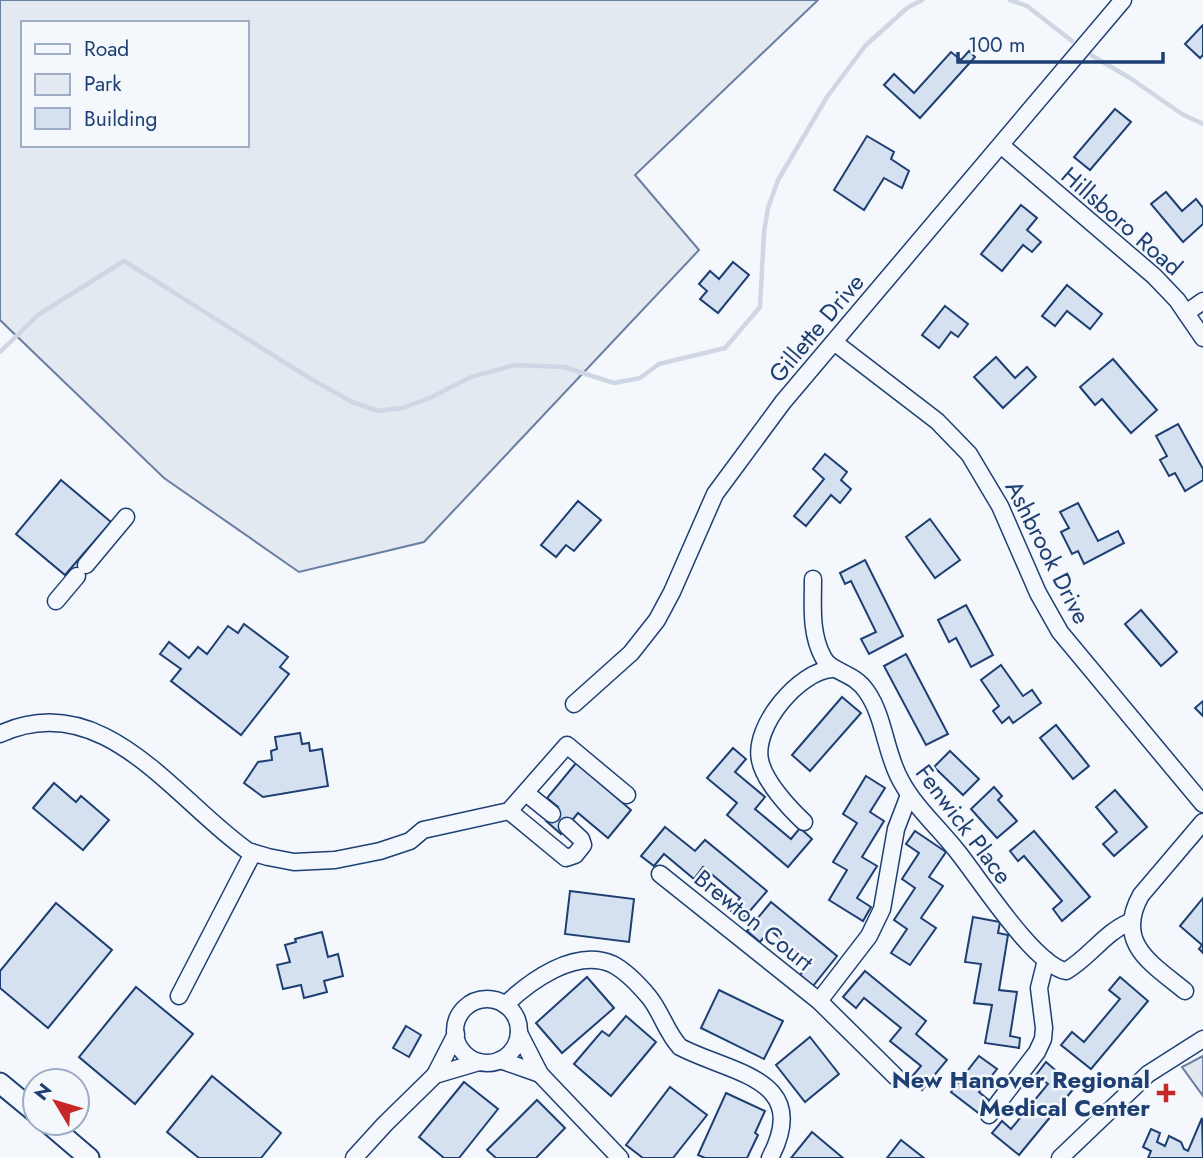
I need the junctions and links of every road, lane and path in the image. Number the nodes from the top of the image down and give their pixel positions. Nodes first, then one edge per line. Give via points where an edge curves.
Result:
1 (1124, 0) edge
2 (1002, 146) junction
3 (1203, 301) edge
4 (1186, 313) junction
5 (1203, 338) edge
6 (834, 342) junction
7 (126, 517) dead end
8 (813, 579) dead end
9 (57, 601) dead end
10 (832, 669) junction
11 (574, 704) dead end
12 (0, 734) edge
13 (526, 793) junction
14 (627, 795) dead end
15 (909, 795) junction
16 (1203, 804) edge
17 (509, 811) junction
18 (552, 814) dead end
19 (804, 822) dead end
20 (1203, 822) edge
21 (567, 827) dead end
22 (253, 853) junction
23 (660, 874) dead end
24 (1130, 922) junction
25 (1046, 960) junction
26 (1185, 991) dead end
27 (179, 996) dead end
28 (819, 1001) junction
29 (505, 1005) junction
30 (519, 1033) junction
31 (456, 1034) junction
32 (1203, 1038) edge
33 (500, 1060) junction
34 (479, 1062) junction
35 (540, 1073) junction
36 (435, 1075) junction
37 (896, 1077) dead end
38 (0, 1083) edge
39 (21, 1100) edge
40 (989, 1115) dead end
41 (64, 1137) edge
42 (89, 1158) edge
43 (354, 1158) edge
44 (620, 1158) edge
45 (770, 1158) edge
46 (1060, 1158) edge

1 - 2 street, Gillette Drive
2 - 4 street, Hillsboro Road via 1154,276
2 - 6 street, Gillette Drive
3 - 4 street
4 - 5 street, Hillsboro Road
6 - 11 street, Gillette Drive via 782,402 715,494 672,592 643,640
6 - 16 street, Ashbrook Drive via 937,421 969,454 1000,506 1060,632
7 - 9 street
8 - 10 street via 815,634
10 - 15 street, Fenwick Place via 845,672 867,692
10 - 19 street via 819,671 788,694 761,740 762,768 783,801
12 - 22 street via 46,724 99,732 142,761
13 - 14 street via 567,745
13 - 17 street
13 - 18 street
15 - 25 street, Fenwick Place
15 - 28 street, Brewton Court via 896,829 882,909 869,936
17 - 21 street via 566,858 583,845
17 - 22 street via 424,830 410,841 335,860 295,862
20 - 24 street via 1141,895
22 - 27 street
23 - 28 street, Brewton Court
24 - 25 street via 1066,971
24 - 26 street via 1144,957
25 - 40 street via 1039,988 1043,1039
28 - 37 street, Brewton Court
29 - 30 street via 516,1017
29 - 31 street via 489,999 473,1003 461,1014
29 - 45 street via 532,982 575,963 602,961 620,969 650,998 680,1047 753,1077 776,1095 783,1123
30 - 33 street via 514,1049
30 - 35 street
31 - 34 street via 464,1053
31 - 36 street
32 - 46 street via 1148,1074
33 - 34 street
33 - 35 street
34 - 36 street
35 - 44 street
36 - 43 street
38 - 39 main road
41 - 42 main road

